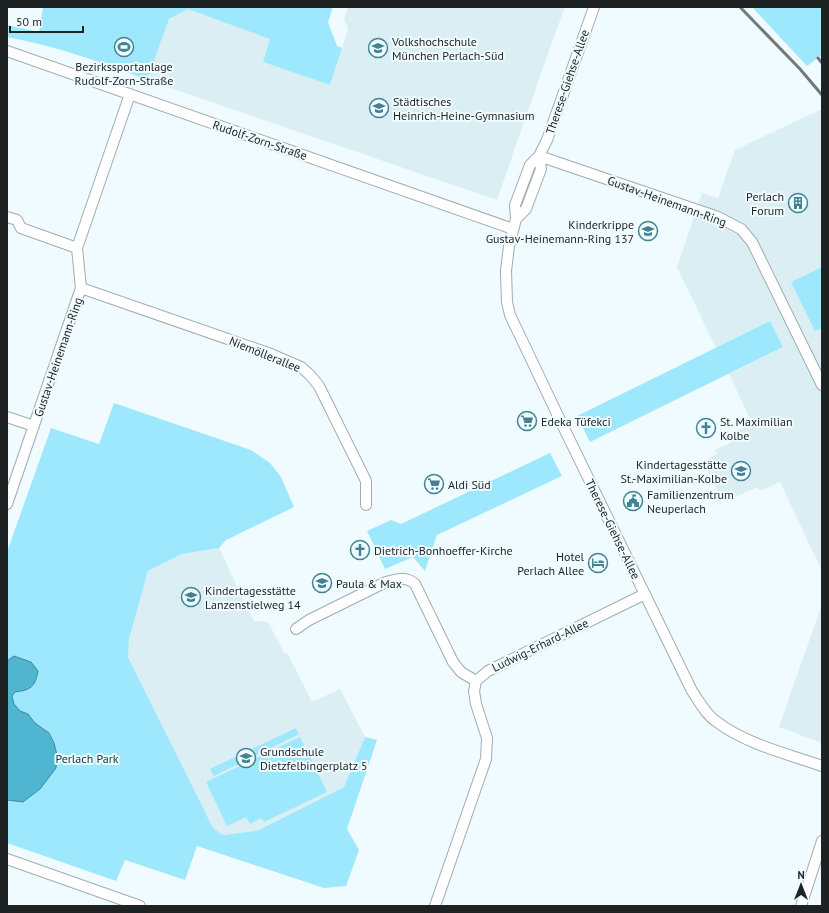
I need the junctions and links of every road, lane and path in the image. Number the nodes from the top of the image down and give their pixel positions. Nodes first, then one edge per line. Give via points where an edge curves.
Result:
1 (594, 7) edge
2 (7, 51) edge
3 (130, 94) junction
4 (539, 156) junction
5 (7, 217) edge
6 (515, 224) junction
7 (77, 248) junction
8 (81, 288) junction
9 (822, 385) edge
10 (7, 416) edge
11 (34, 426) junction
12 (7, 504) edge
13 (366, 505) dead end
14 (645, 594) junction
15 (296, 629) dead end
16 (476, 681) junction
17 (822, 766) edge
18 (822, 841) edge
19 (7, 859) edge
20 (140, 906) edge
21 (435, 906) edge
22 (801, 906) edge

1 - 4 street, Therese-Giehse-Allee
2 - 3 street, Rudolf-Zorn-Straße
3 - 6 street, Rudolf-Zorn-Straße
3 - 7 street, Gustav-Heinemann-Ring
4 - 6 street, Therese-Giehse-Allee via 530,165 516,205
4 - 9 street, Gustav-Heinemann-Ring via 709,213 741,229 752,242
5 - 7 street via 17,220 21,228
6 - 14 street, Therese-Giehse-Allee via 508,253 506,284 510,316
7 - 8 street, Gustav-Heinemann-Ring
8 - 11 street, Gustav-Heinemann-Ring
8 - 13 street, Niemöllerallee via 250,346 301,367 319,386 366,480
10 - 11 street
11 - 12 street, Gustav-Heinemann-Ring
14 - 16 street, Ludwig-Erhard-Allee via 495,667
14 - 17 street, Therese-Giehse-Allee via 692,691 716,722 740,736
15 - 16 street via 386,582 396,579 410,580 415,584 453,662 461,672
16 - 21 street via 476,704 487,738 486,759
18 - 22 street
19 - 20 street

